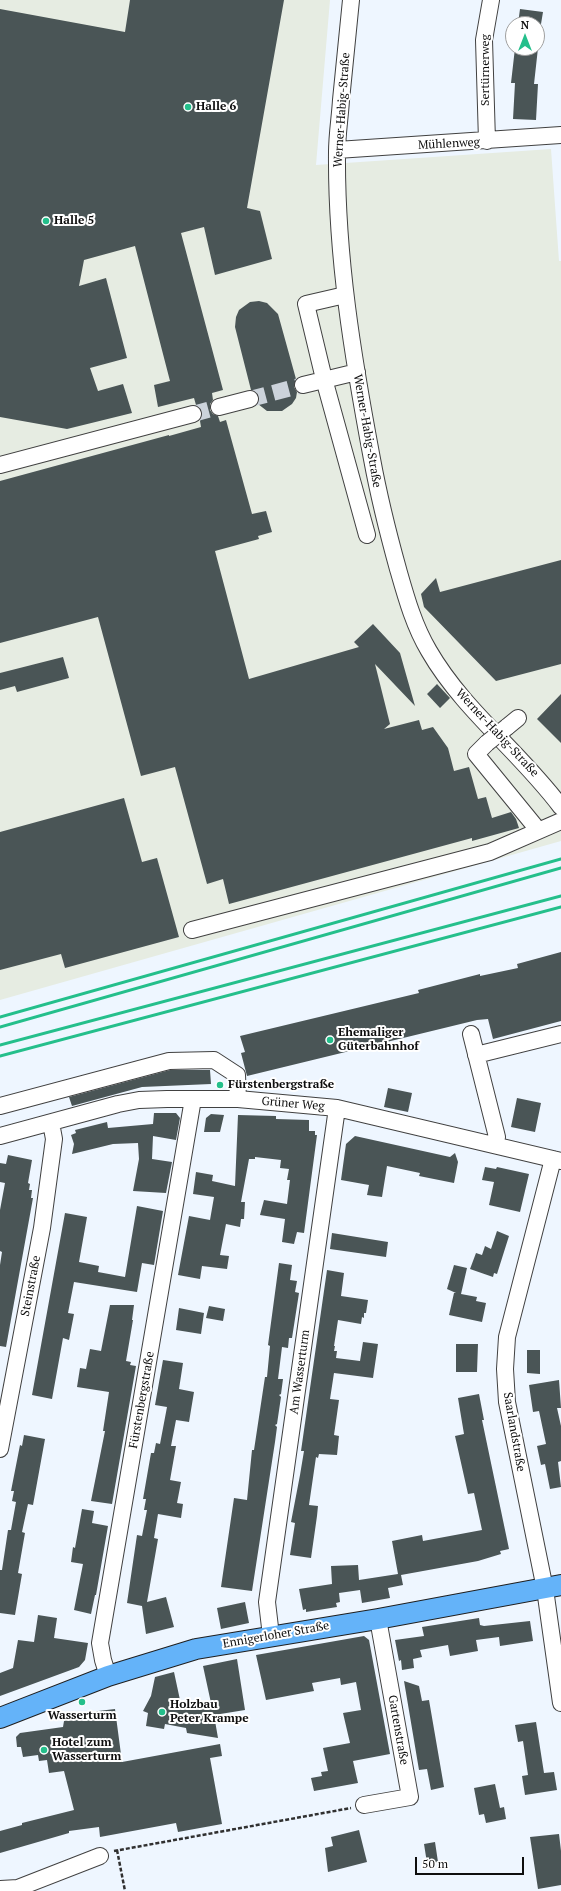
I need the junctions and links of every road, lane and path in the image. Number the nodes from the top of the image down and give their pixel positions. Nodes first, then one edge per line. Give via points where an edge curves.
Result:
1 (351, 0) edge
2 (491, 0) edge
3 (561, 135) edge
4 (487, 141) junction
5 (337, 150) junction
6 (345, 295) junction
7 (357, 372) junction
8 (324, 379) junction
9 (303, 385) tunnel mouth
10 (250, 399) tunnel mouth
11 (219, 407) tunnel mouth
12 (194, 414) tunnel mouth
13 (0, 465) edge
14 (385, 525) junction
15 (513, 722) dead end
16 (560, 817) edge
17 (537, 831) junction
18 (192, 930) dead end
19 (471, 1034) dead end
20 (561, 1034) edge
21 (476, 1054) junction
22 (193, 1099) junction
23 (238, 1099) junction
24 (0, 1106) edge
25 (338, 1108) junction
26 (51, 1123) junction
27 (0, 1136) edge
28 (495, 1146) junction
29 (557, 1160) edge
30 (0, 1449) edge
31 (553, 1587) edge
32 (378, 1619) junction
33 (271, 1636) junction
34 (108, 1676) junction
35 (561, 1703) edge
36 (0, 1718) edge
37 (364, 1805) joint
38 (100, 1856) dead end
39 (0, 1889) edge
40 (124, 1891) edge

1 - 5 street, Werner-Habig-Straße
2 - 4 street, Sertürnerweg via 484,40
3 - 4 street, Mühlenweg
4 - 5 street, Mühlenweg
5 - 6 street, Werner-Habig-Straße via 338,220
6 - 7 street, Werner-Habig-Straße
6 - 8 street via 306,304
7 - 8 street
7 - 14 street, Werner-Habig-Straße
8 - 9 street
8 - 14 street via 366,532
10 - 11 street
12 - 13 street
14 - 16 street, Werner-Habig-Straße via 414,620 428,649 445,676 466,701 543,783
15 - 17 street, bridge via 476,754
16 - 17 street
17 - 18 street via 490,852
19 - 21 street
20 - 21 street
21 - 28 street via 497,1137
22 - 23 street, Grüner Weg
22 - 26 street, Grüner Weg via 146,1100 118,1104
22 - 34 street, Fürstenbergstraße via 100,1643
23 - 24 street via 237,1076 214,1060 195,1059 169,1061
23 - 25 street, Grüner Weg
25 - 28 street, Grüner Weg
25 - 33 street, Am Wasserturm via 267,1602
26 - 27 street, Grüner Weg
26 - 30 street, Steinstraße via 54,1139 42,1228
28 - 29 street, Grüner Weg
29 - 31 street, Saarlandstraße via 507,1337 505,1369 507,1402
31 - 32 main road, Ennigerloher Straße
31 - 35 street, Saarlandstraße
32 - 33 main road, Ennigerloher Straße
32 - 37 street, Gartenstraße via 410,1797
33 - 34 main road, Ennigerloher Straße via 196,1649
34 - 36 main road, Ennigerloher Straße
37 - 40 path via 117,1850
38 - 39 street via 18,1888

